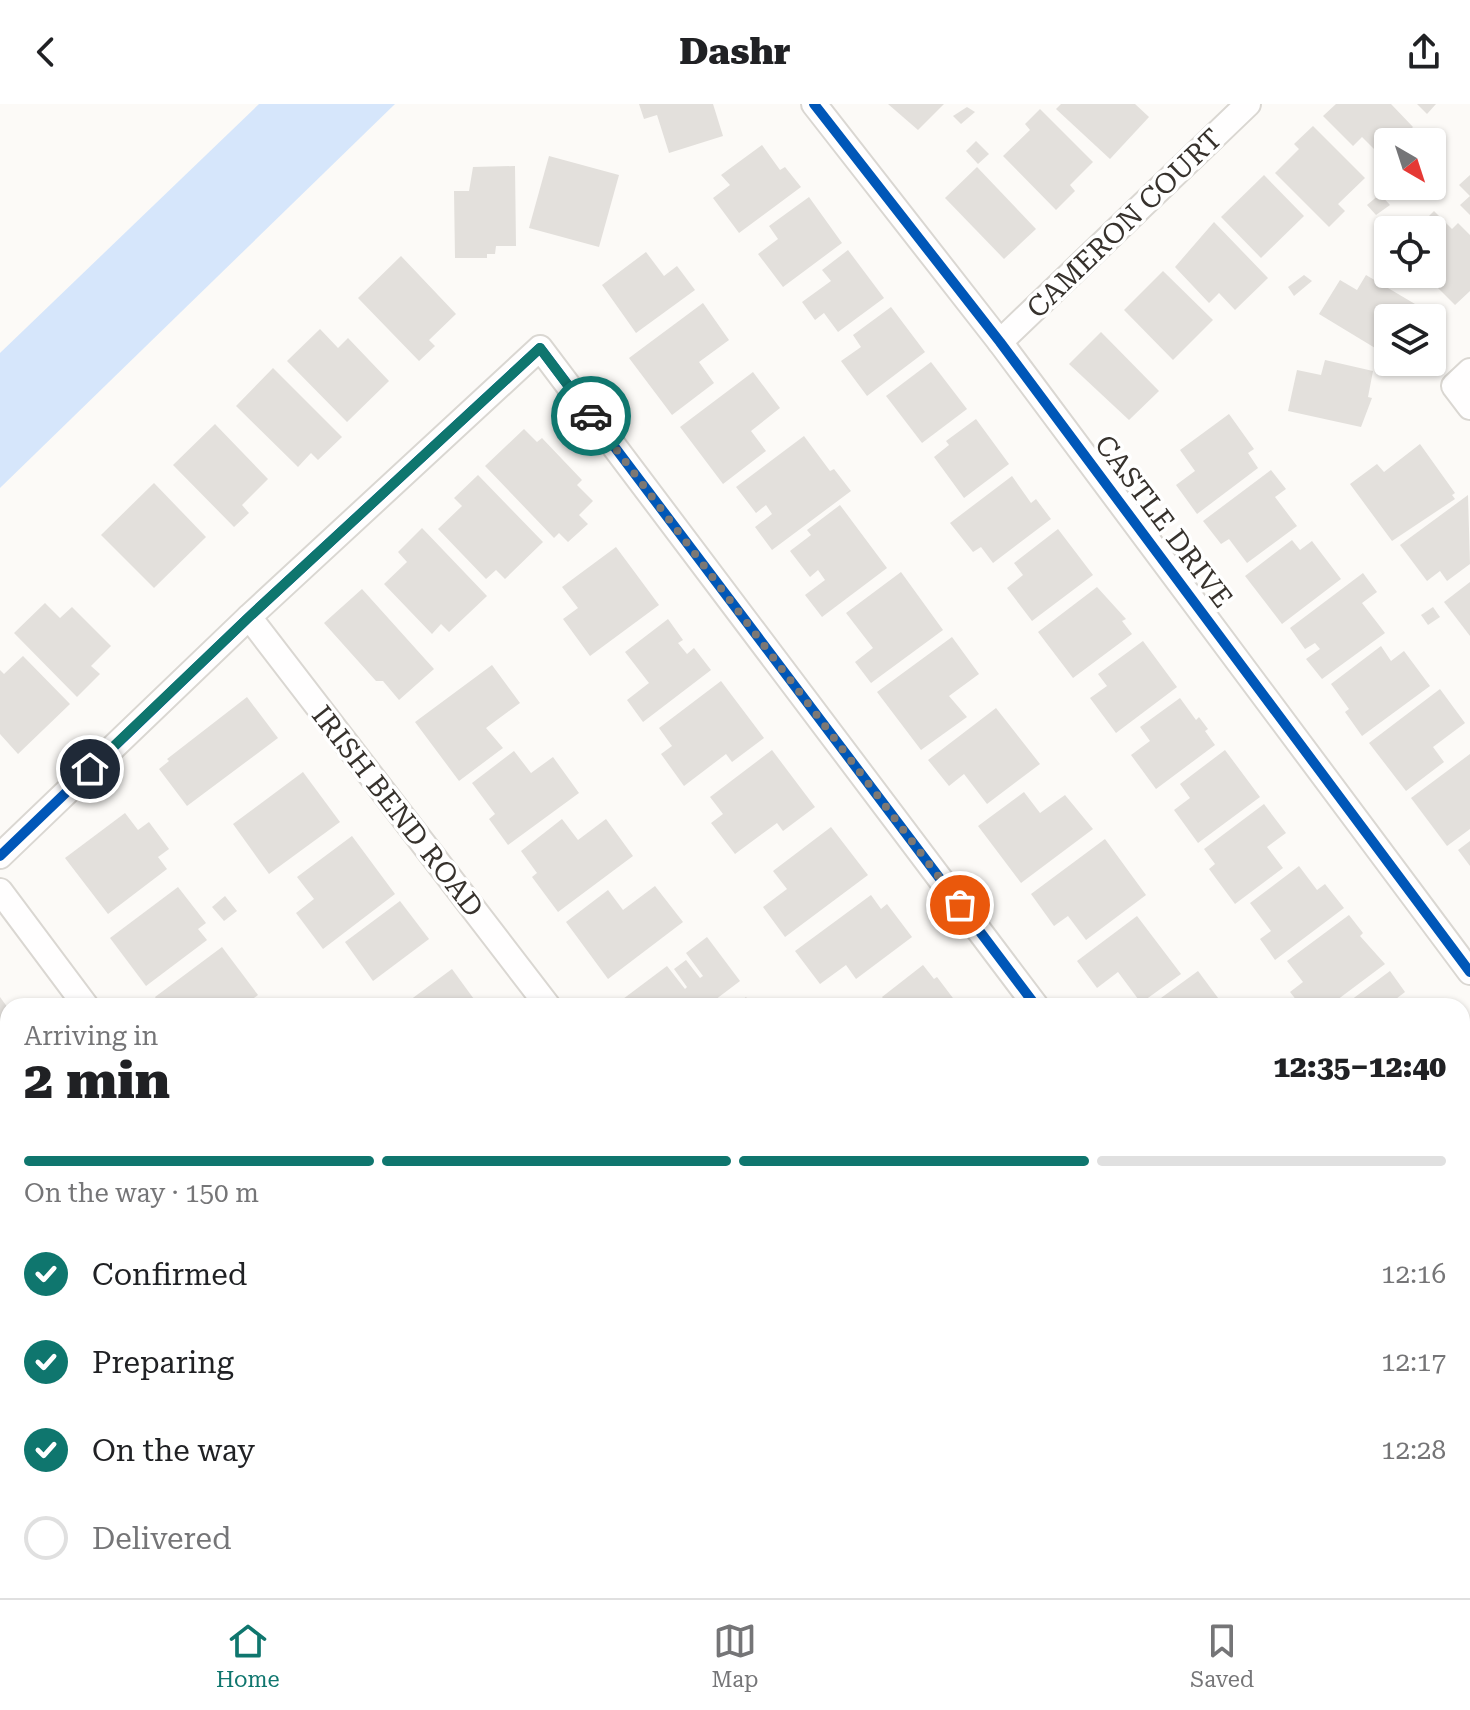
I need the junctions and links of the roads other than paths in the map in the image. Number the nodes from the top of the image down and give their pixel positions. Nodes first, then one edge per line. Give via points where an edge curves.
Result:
1 (814, 104) edge
2 (1248, 104) edge
3 (1000, 342) junction
4 (1462, 379) edge
5 (1470, 407) edge
6 (249, 617) junction
7 (0, 856) edge
8 (0, 891) edge
9 (1470, 972) edge
10 (80, 998) edge
11 (542, 998) edge
12 (1030, 998) edge

1 - 3 street, CASTLE DRIVE
2 - 3 street, CAMERON COURT
3 - 9 street, CASTLE DRIVE
4 - 5 street
6 - 7 street
6 - 11 street, IRISH BEND ROAD
6 - 12 street via 540,348
8 - 10 street

